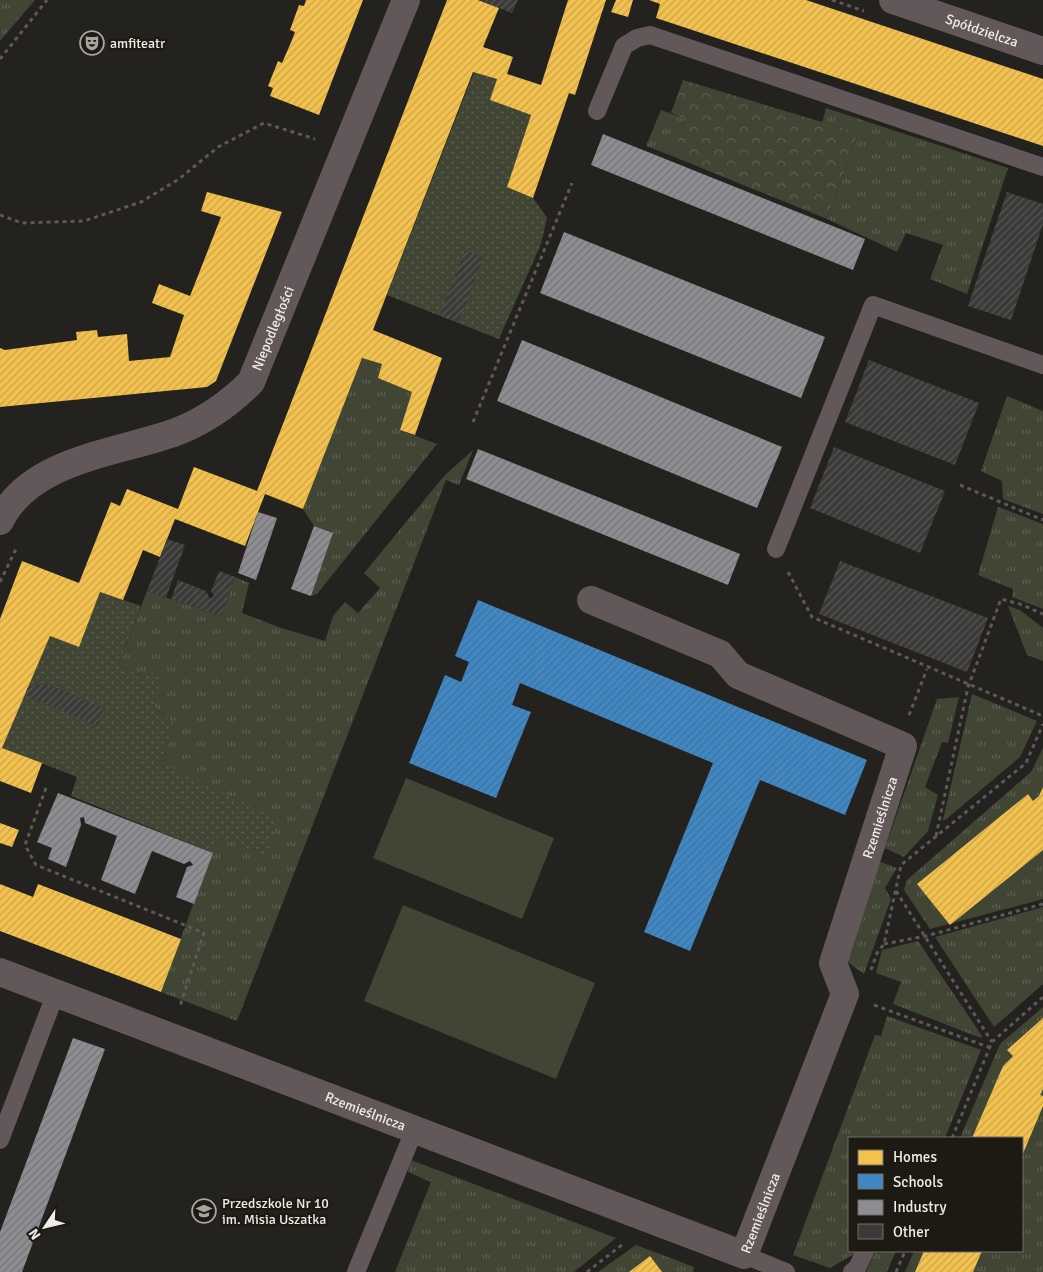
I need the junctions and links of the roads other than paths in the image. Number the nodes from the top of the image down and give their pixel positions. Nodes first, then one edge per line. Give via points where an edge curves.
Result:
1 (406, 0) edge
2 (893, 0) edge
3 (1043, 50) edge
4 (597, 111) dead end
5 (1043, 168) edge
6 (1043, 365) edge
7 (0, 521) edge
8 (776, 549) road end
9 (591, 600) dead end
10 (0, 972) edge
11 (55, 995) junction
12 (414, 1131) junction
13 (0, 1140) edge
14 (864, 1252) edge
15 (744, 1255) junction
16 (356, 1272) edge
17 (786, 1272) edge
18 (852, 1272) edge

1 - 7 street, Niepodległości via 252,382 231,402 203,420 176,432 76,462 36,481 18,494
2 - 3 street, Spółdzielcza
4 - 5 lane via 624,46 637,38 650,36
6 - 8 lane via 873,305
9 - 15 street, Rzemieślnicza via 720,654 738,674 903,746 833,963 845,994
10 - 11 street, Rzemieślnicza
11 - 12 street, Rzemieślnicza
11 - 13 lane
12 - 15 street, Rzemieślnicza
12 - 16 lane
14 - 18 lane
15 - 17 lane

